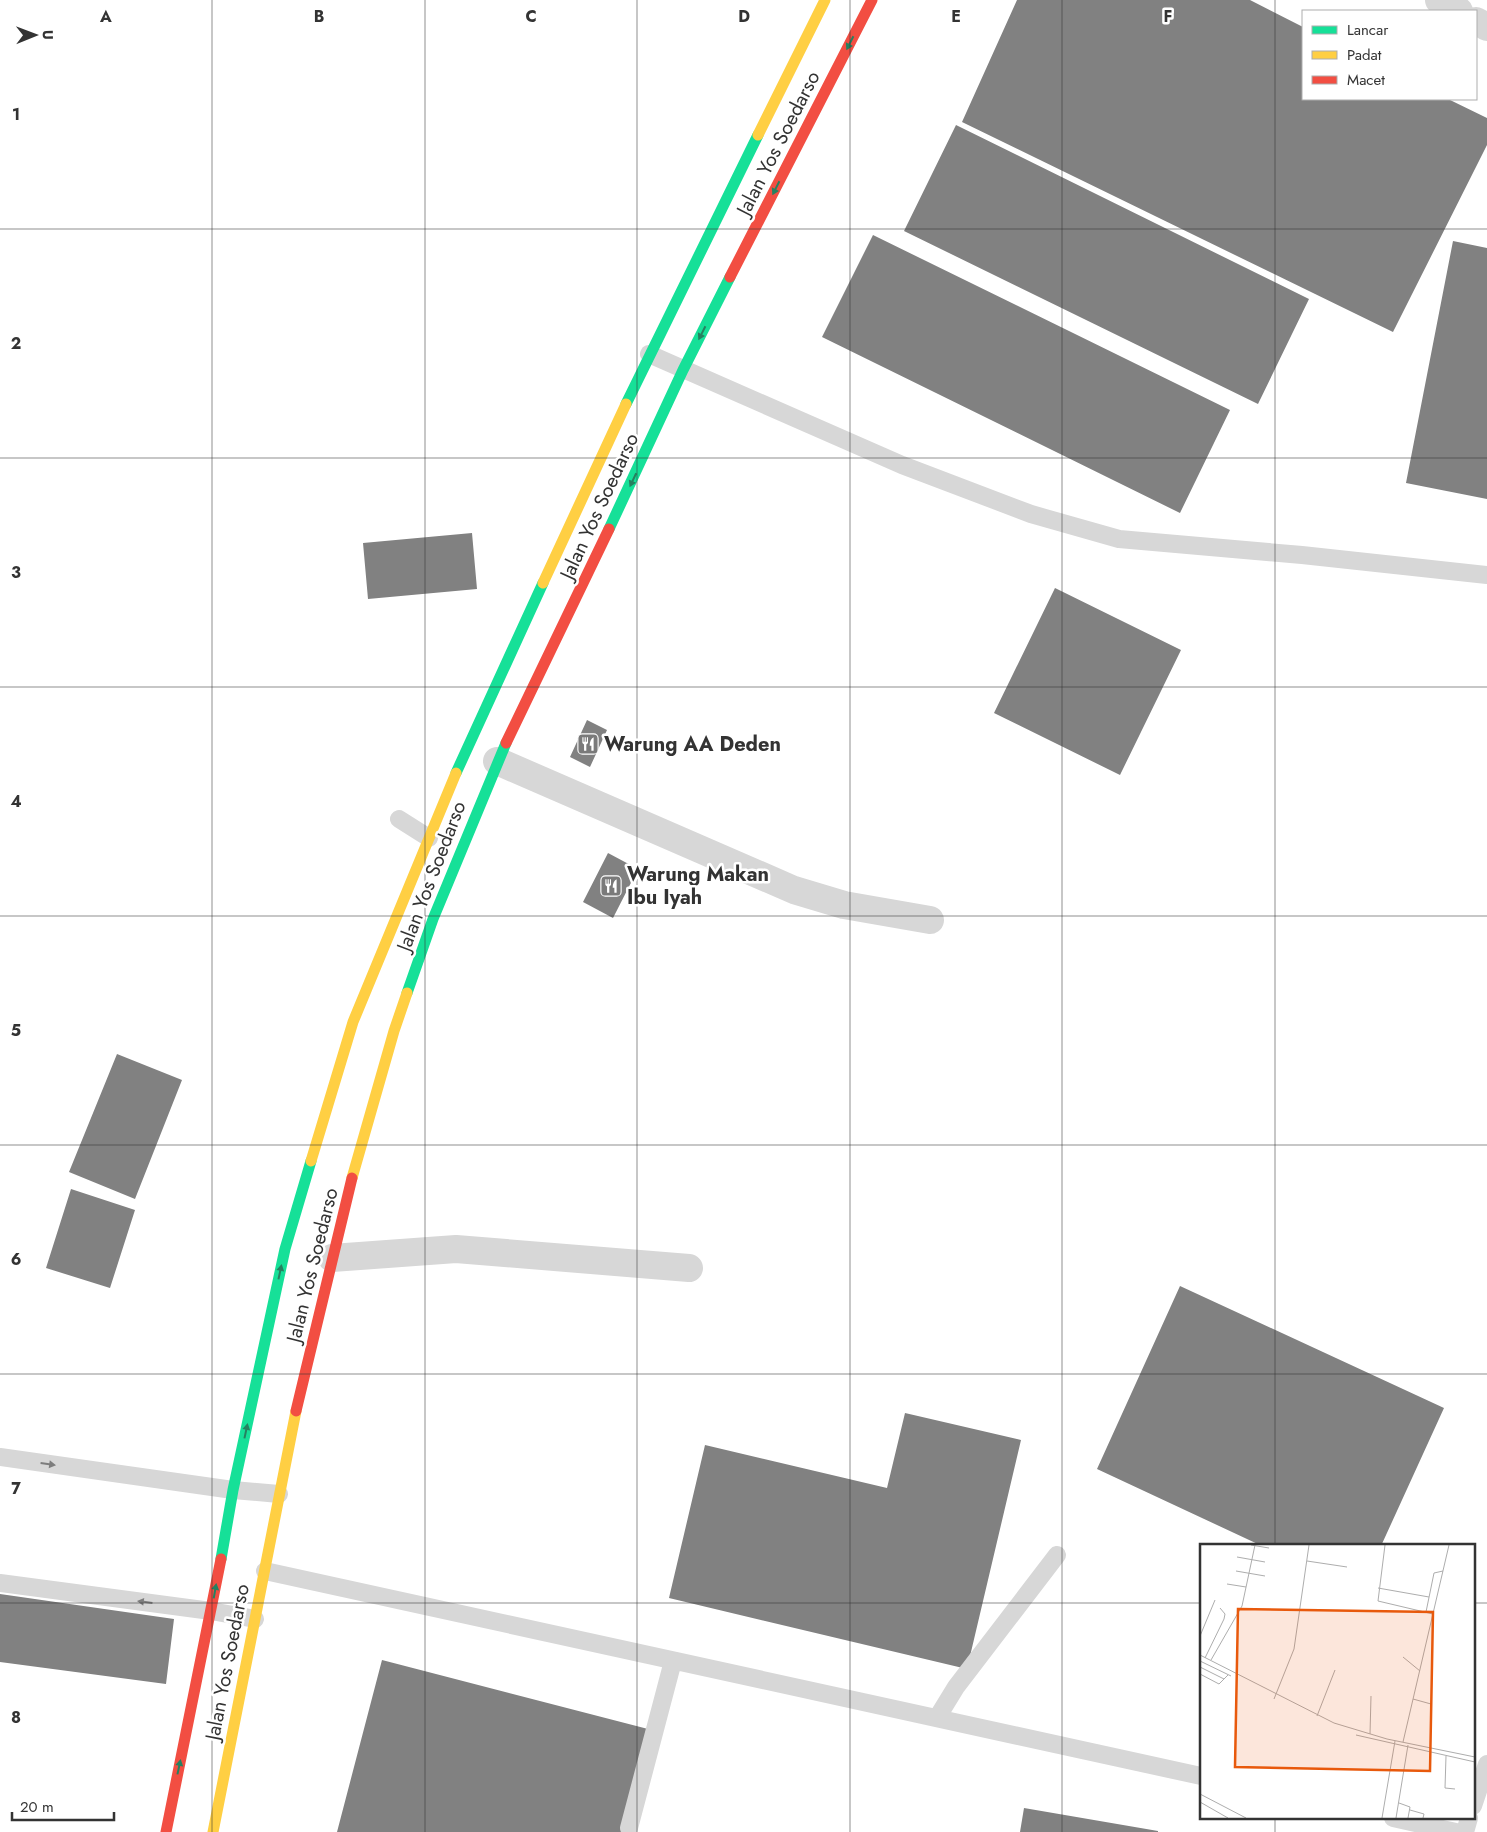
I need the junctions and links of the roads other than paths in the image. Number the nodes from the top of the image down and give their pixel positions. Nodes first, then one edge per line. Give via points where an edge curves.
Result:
1 (825, 0) edge
2 (872, 0) edge
3 (1439, 0) edge
4 (1457, 10) edge
5 (649, 354) junction
6 (683, 370) junction
7 (1487, 575) edge
8 (497, 762) junction
9 (399, 819) dead end
10 (429, 838) junction
11 (930, 920) dead end
12 (332, 1258) junction
13 (689, 1268) dead end
14 (0, 1457) edge
15 (233, 1490) junction
16 (279, 1494) junction
17 (1057, 1555) dead end
18 (265, 1571) junction
19 (0, 1583) edge
20 (211, 1610) junction
21 (255, 1620) junction
22 (673, 1661) junction
23 (937, 1718) junction
24 (1487, 1764) edge
25 (1200, 1776) edge
26 (1474, 1803) edge
27 (1402, 1820) edge
28 (1469, 1820) edge
29 (629, 1828) dead end
30 (166, 1832) edge
31 (213, 1832) edge
32 (1456, 1832) edge
33 (1465, 1832) edge

1 - 5 highway, Jalan Yos Soedarso
2 -> 6 highway, Jalan Yos Soedarso
3 - 4 street
5 - 6 lane
5 - 10 highway, Jalan Yos Soedarso via 536,609 464,753
6 - 7 lane via 902,465 1031,514 1118,539
6 -> 8 highway, Jalan Yos Soedarso via 618,510 561,618
8 - 11 street via 794,890 844,905
8 - 12 highway, Jalan Yos Soedarso via 433,919 394,1031
9 - 10 lane
15 -> 10 highway, Jalan Yos Soedarso via 285,1249 350,1032
12 - 13 street via 456,1249
12 - 16 highway, Jalan Yos Soedarso
14 -> 15 lane
15 - 16 lane
20 -> 15 highway, Jalan Yos Soedarso
16 - 18 highway, Jalan Yos Soedarso
17 - 23 lane via 956,1687
18 - 21 highway, Jalan Yos Soedarso
18 - 22 lane
20 -> 19 lane
20 - 21 lane
30 -> 20 highway, Jalan Yos Soedarso
21 - 31 highway, Jalan Yos Soedarso
22 - 23 lane
22 - 29 lane
23 - 25 lane
24 - 26 lane
27 - 32 lane
28 - 33 lane

